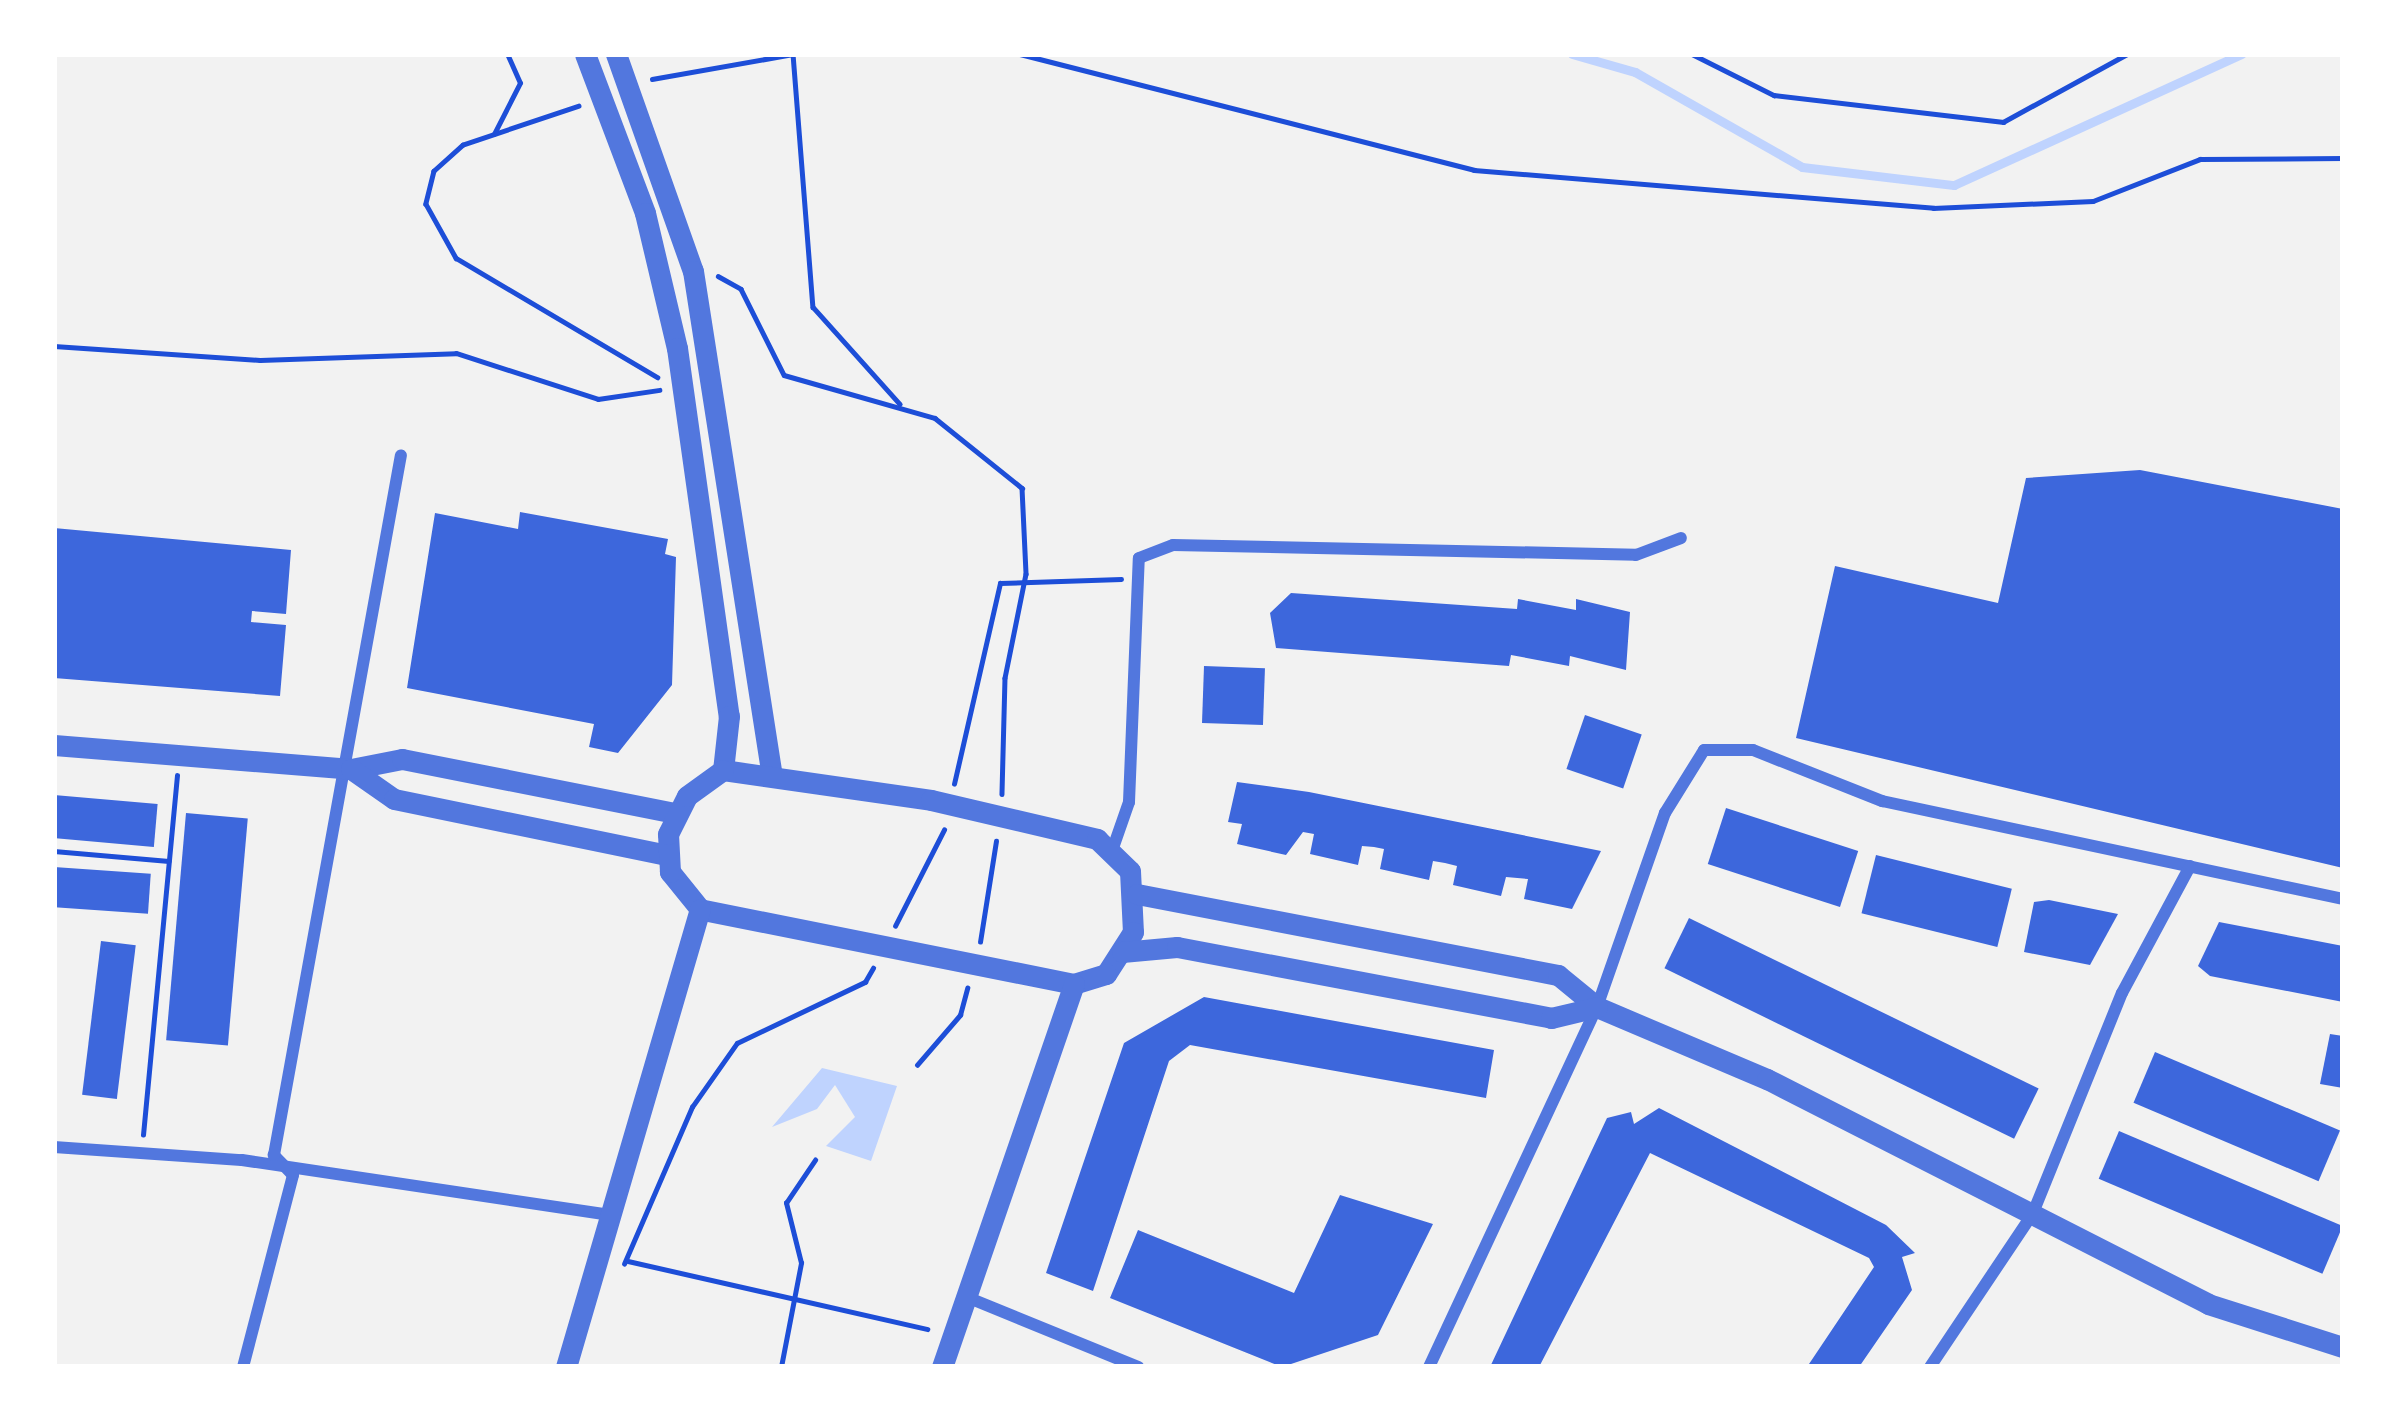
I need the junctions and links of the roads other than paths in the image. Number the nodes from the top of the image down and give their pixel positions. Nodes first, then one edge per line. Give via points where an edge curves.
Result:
1 (585, 54) edge
2 (616, 54) edge
3 (401, 455) dead end
4 (1682, 538) dead end
5 (54, 746) edge
6 (351, 769) junction
7 (723, 770) junction
8 (771, 770) junction
9 (675, 813) junction
10 (1113, 848) junction
11 (666, 855) junction
12 (2190, 866) junction
13 (1137, 894) junction
14 (2343, 898) edge
15 (700, 909) junction
16 (1122, 952) junction
17 (1074, 984) junction
18 (1597, 1006) junction
19 (54, 1147) edge
20 (293, 1174) junction
21 (2033, 1213) junction
22 (612, 1215) junction
23 (969, 1298) junction
24 (2343, 1347) edge
25 (243, 1367) edge
26 (566, 1367) edge
27 (942, 1367) edge
28 (1138, 1367) edge
29 (1429, 1367) edge
30 (1930, 1367) edge

1 - 7 street via 664,285 729,716
2 - 8 street via 702,271
3 - 6 street
4 - 10 street via 1636,555 1173,545 1139,557 1129,802
5 - 6 street
6 - 9 street via 402,759
6 - 11 street via 394,799
6 - 20 street via 274,1155
7 - 8 street
7 - 9 street
8 - 10 street via 1042,823
9 - 11 street
10 - 13 street
11 - 15 street
12 - 14 street
12 - 18 street via 1882,802 1723,745 1704,750 1665,812
12 - 21 street via 2122,993
13 - 16 street
13 - 18 street via 1558,975
15 - 17 street
15 - 22 street
16 - 17 street via 1106,974
16 - 18 street via 1177,947 1551,1018
17 - 23 street
18 - 21 street
18 - 29 street
19 - 20 street
20 - 22 street
20 - 25 street
21 - 24 street via 2208,1304
21 - 30 street
22 - 26 street
23 - 27 street
23 - 28 street

